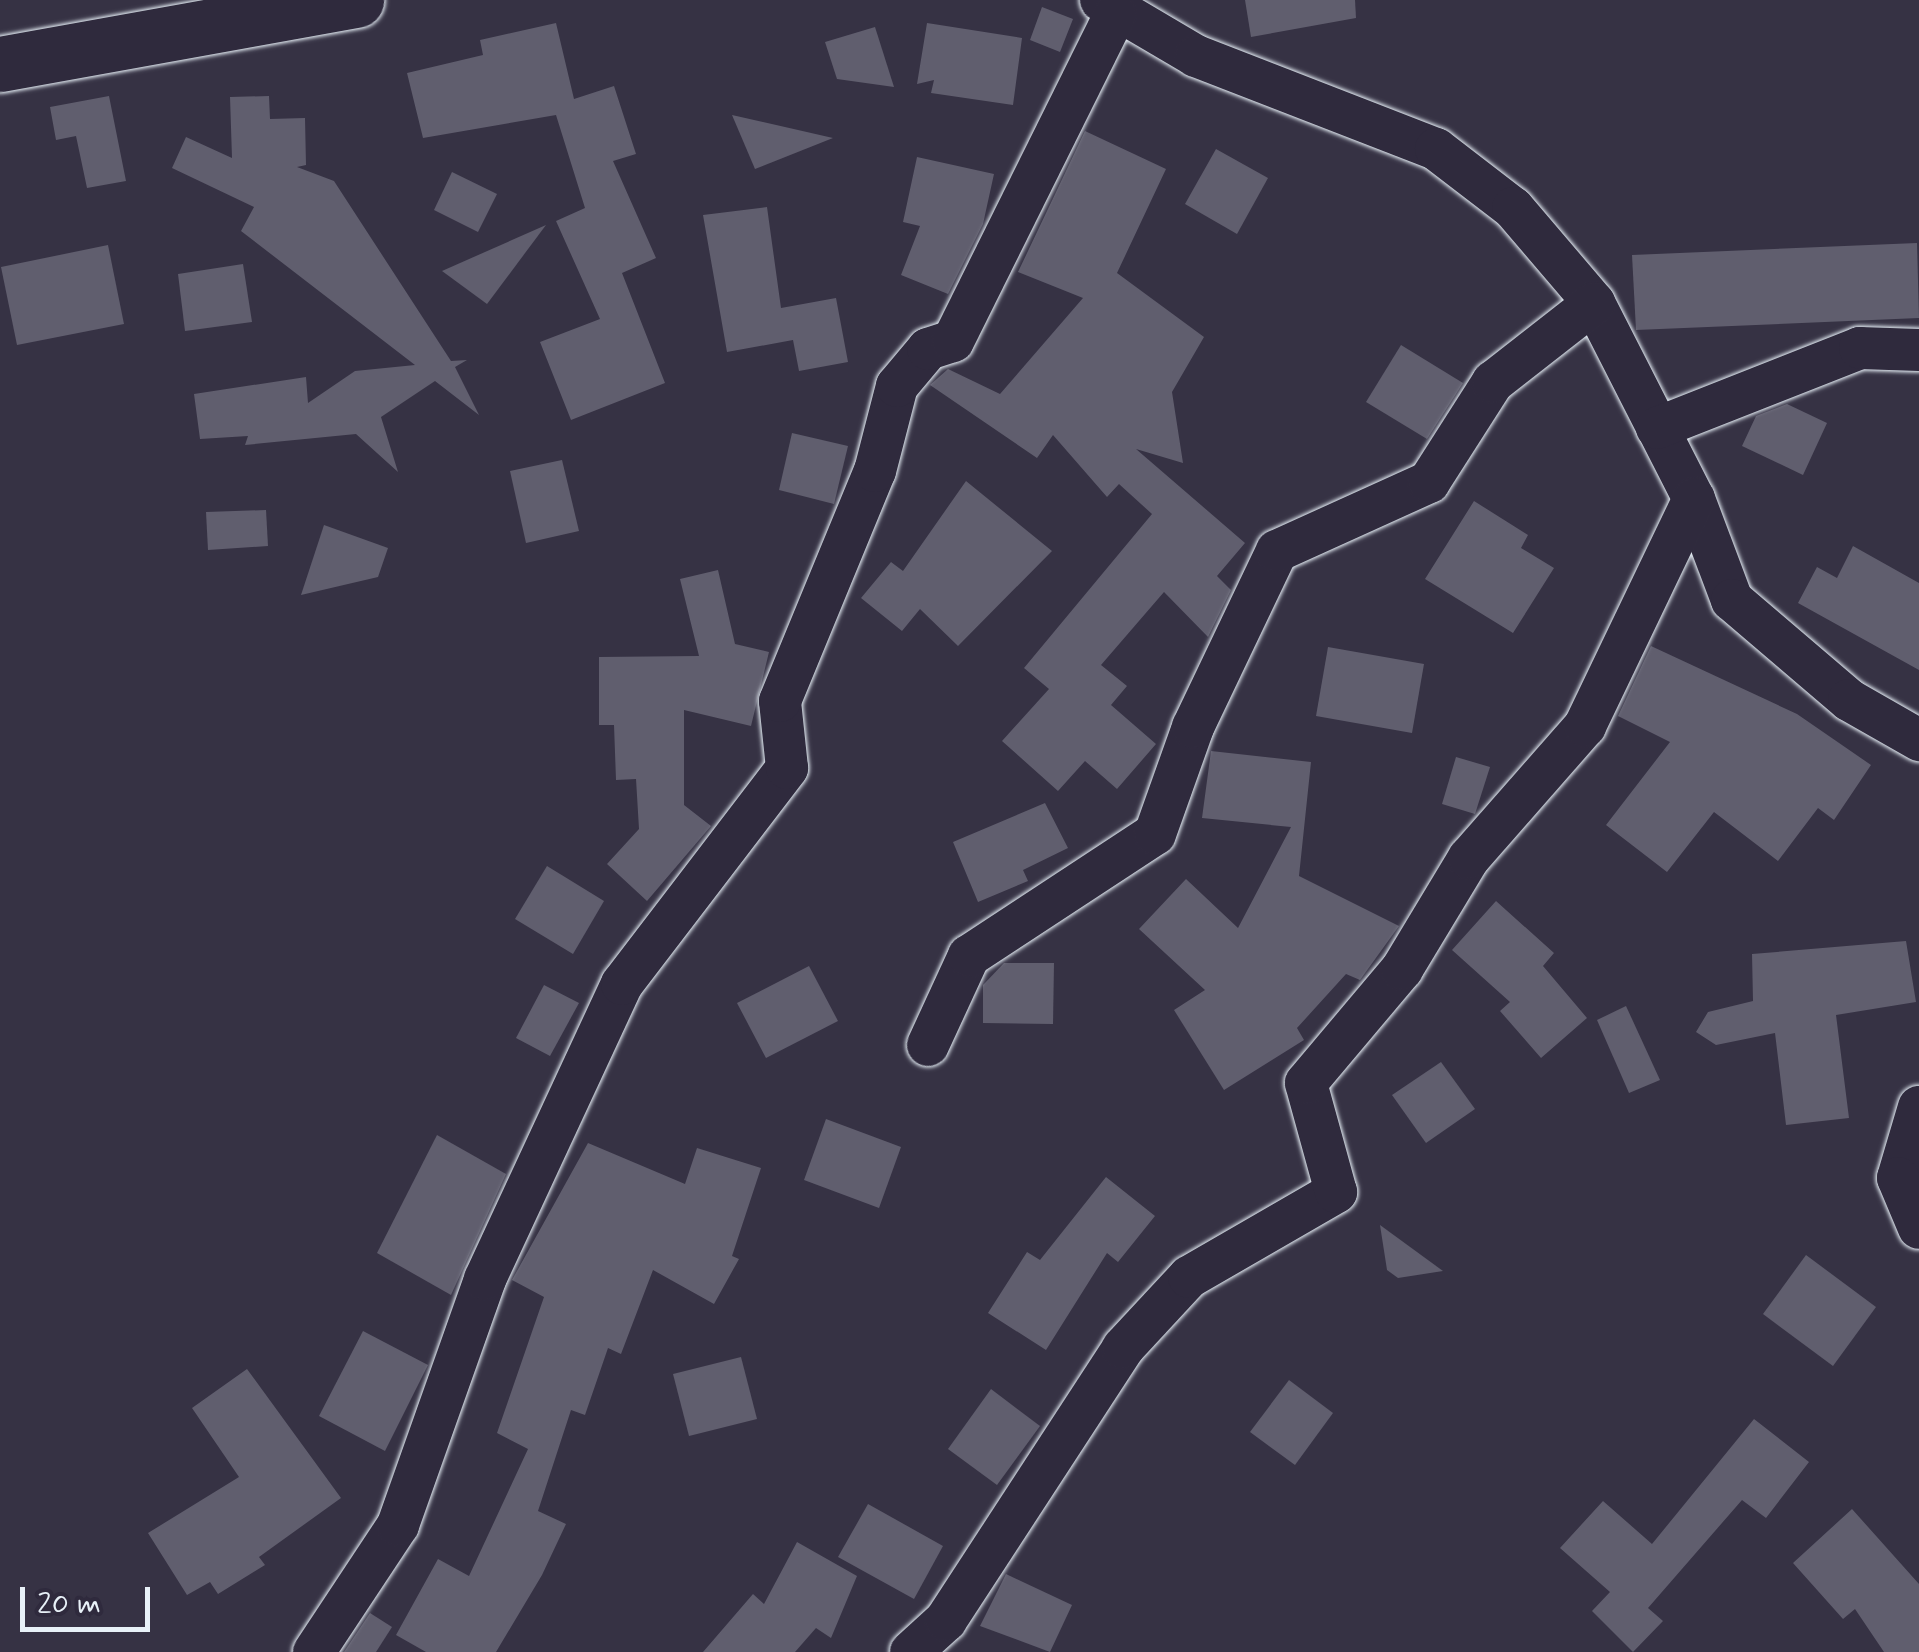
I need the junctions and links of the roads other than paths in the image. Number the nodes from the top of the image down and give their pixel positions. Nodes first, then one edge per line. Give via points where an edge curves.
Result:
1 (356, 0) edge
2 (1108, 7) edge
3 (0, 64) edge
4 (1594, 303) junction
5 (1919, 350) edge
6 (1658, 428) junction
7 (1694, 499) junction
8 (1919, 740) edge
9 (928, 1045) dead end
10 (1919, 1107) edge
11 (1919, 1228) edge
12 (314, 1652) edge
13 (911, 1652) edge

1 - 3 highway
2 - 4 street via 1196,56 1436,149 1513,208
2 - 12 street via 953,341 928,350 897,386 874,471 780,701 787,768 622,984 485,1279 398,1525
4 - 6 street
4 - 9 street via 1493,382 1429,482 1277,551 1192,726 1155,834 969,956
5 - 6 street via 1860,348
6 - 7 street
7 - 8 street via 1732,600 1849,700
7 - 13 street via 1585,726 1469,858 1402,969 1306,1083 1336,1192 1189,1277 1123,1348 946,1620
10 - 11 street via 1898,1178

